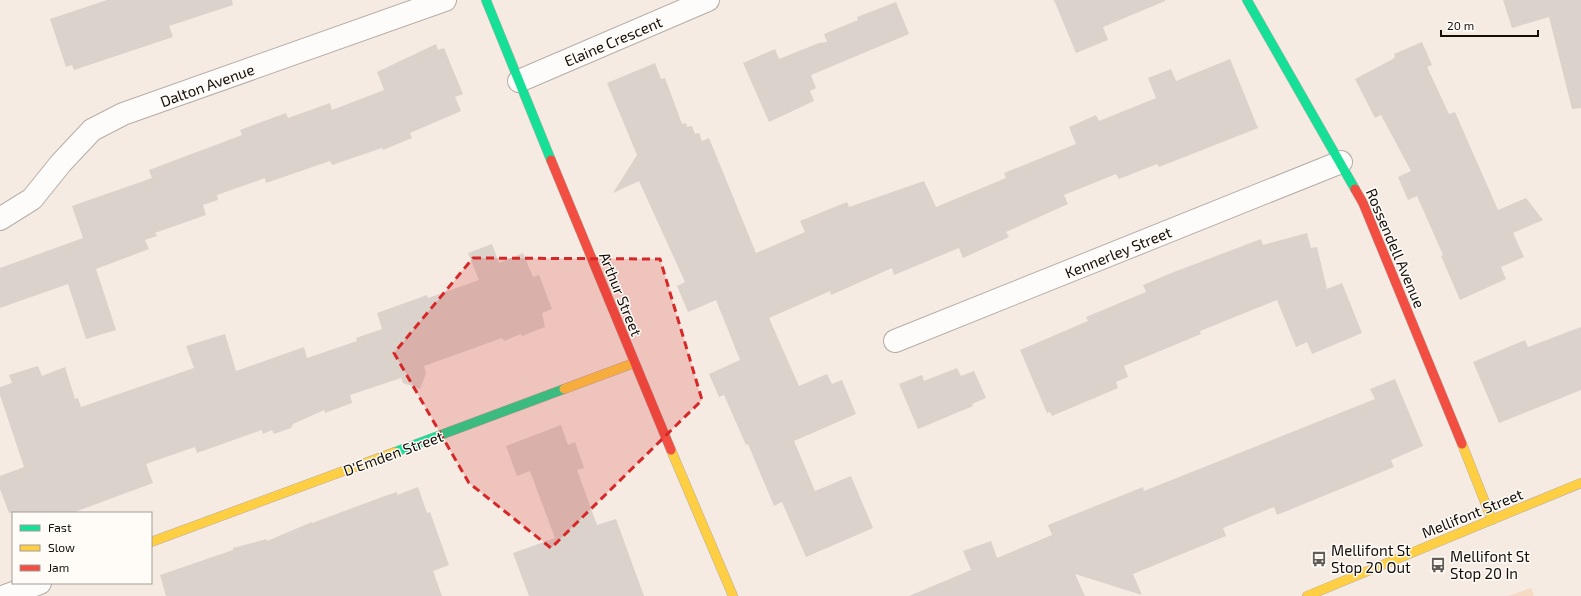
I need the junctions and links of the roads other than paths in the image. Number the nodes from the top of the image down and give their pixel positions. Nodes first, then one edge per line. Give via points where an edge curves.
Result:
1 (445, 0) edge
2 (486, 0) edge
3 (708, 0) edge
4 (1247, 0) edge
5 (519, 82) junction
6 (1341, 162) junction
7 (0, 219) edge
8 (895, 342) dead end
9 (634, 363) junction
10 (1581, 483) edge
11 (1492, 520) junction
12 (152, 542) edge
13 (37, 584) edge
14 (5, 596) edge
15 (733, 596) edge
16 (1307, 596) edge

1 - 7 street, Dalton Avenue via 123,114 98,126 61,163 32,199
2 - 5 street, Arthur Street
3 - 5 street, Elaine Crescent
4 - 6 street, Rossendell Avenue
5 - 9 street, Arthur Street
6 - 8 street, Kennerley Street
6 - 11 street, Rossendell Avenue via 1363,203
9 - 12 street, D'Emden Street
9 - 15 street, Arthur Street
10 - 11 street, Mellifont Street
11 - 16 street, Mellifont Street
13 - 14 street

